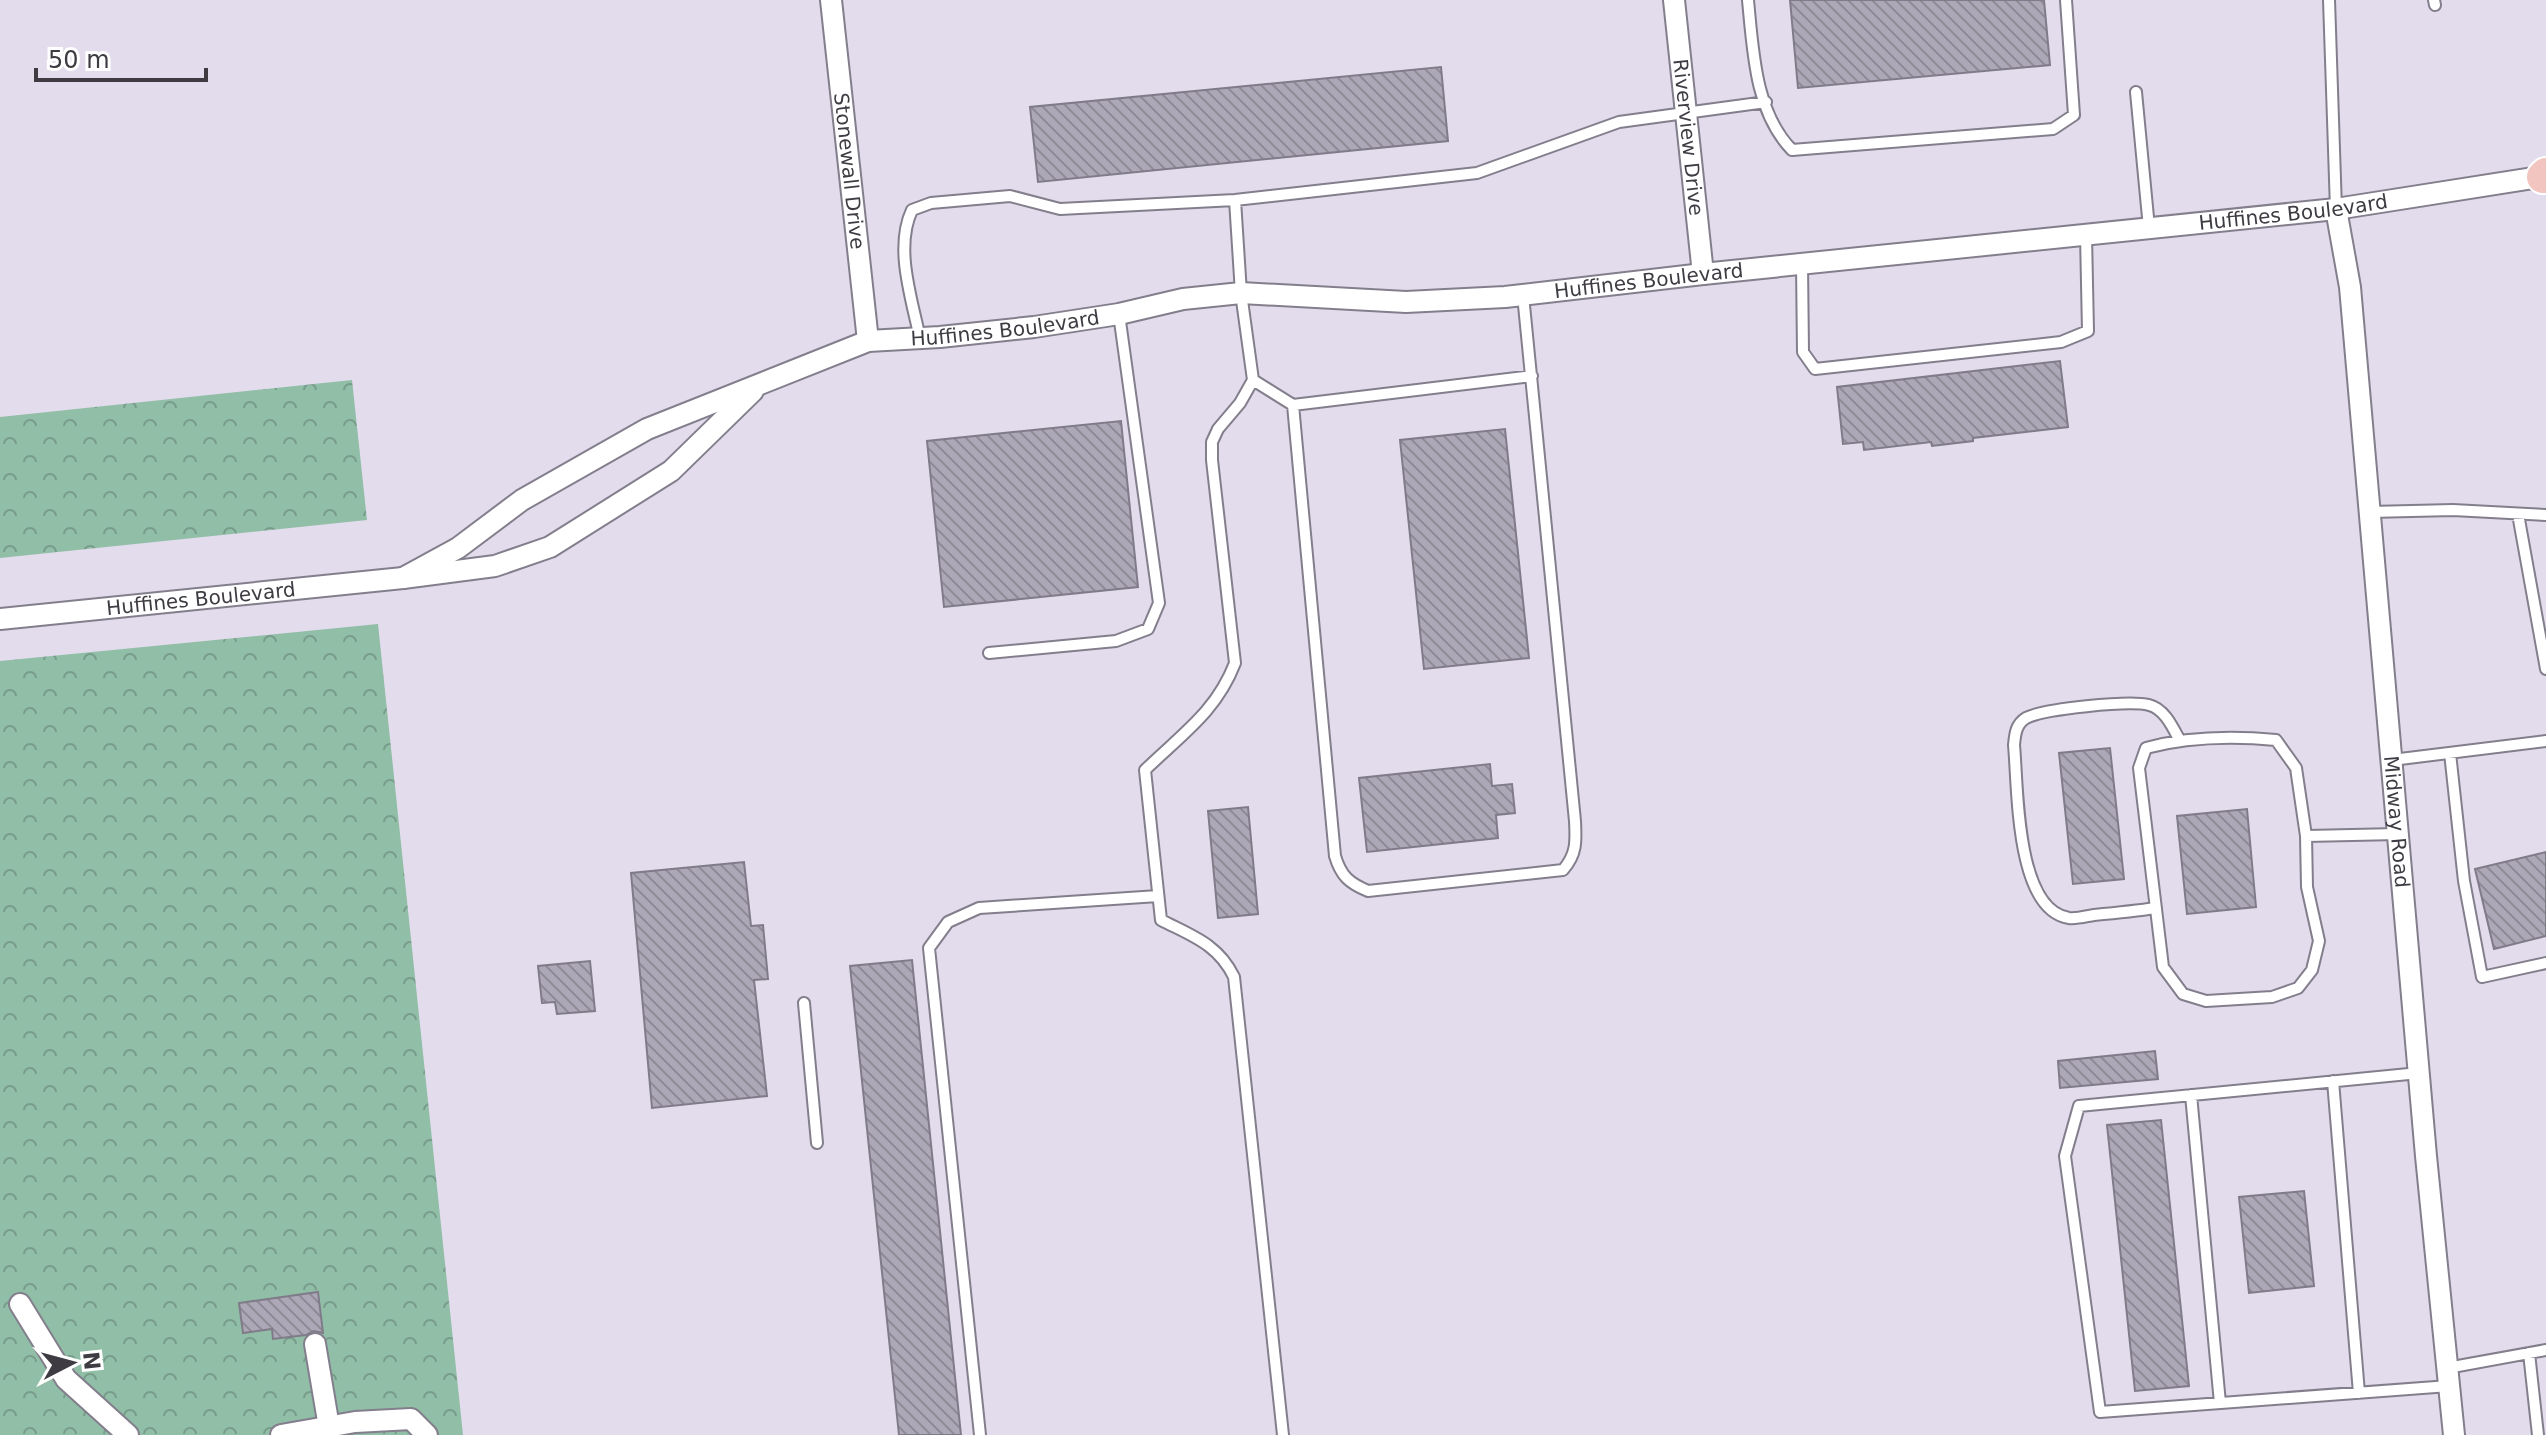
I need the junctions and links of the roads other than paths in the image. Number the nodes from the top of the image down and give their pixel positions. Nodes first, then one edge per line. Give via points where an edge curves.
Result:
1 (831, 0) edge
2 (1674, 0) edge
3 (1748, 0) edge
4 (2066, 0) edge
5 (2329, 0) edge
6 (2136, 92) dead end
7 (1766, 102) junction
8 (1686, 113) junction
9 (2545, 176) edge
10 (1235, 200) junction
11 (2336, 209) junction
12 (2149, 228) junction
13 (2086, 235) junction
14 (1802, 264) junction
15 (1703, 274) junction
16 (1241, 293) junction
17 (1523, 295) junction
18 (1119, 314) junction
19 (920, 339) junction
20 (868, 341) junction
21 (1532, 376) junction
22 (1253, 380) junction
23 (758, 385) junction
24 (1293, 405) junction
25 (2370, 512) junction
26 (2518, 514) junction
27 (2546, 515) edge
28 (403, 578) junction
29 (0, 619) edge
30 (989, 653) dead end
31 (2546, 669) edge
32 (2180, 741) junction
33 (2546, 741) edge
34 (2450, 753) junction
35 (2392, 760) junction
36 (2398, 834) junction
37 (2306, 836) junction
38 (1158, 896) junction
39 (2156, 908) junction
40 (2546, 963) edge
41 (804, 1003) dead end
42 (2419, 1073) junction
43 (2333, 1081) junction
44 (2191, 1095) junction
45 (817, 1143) dead end
46 (20, 1304) dead end
47 (315, 1344) dead end
48 (2546, 1350) edge
49 (2529, 1353) junction
50 (2448, 1377) junction
51 (2359, 1393) junction
52 (2220, 1403) junction
53 (329, 1427) junction
54 (128, 1435) edge
55 (281, 1435) edge
56 (427, 1435) edge
57 (980, 1435) edge
58 (1283, 1435) edge
59 (2454, 1435) edge
60 (2538, 1435) edge

1 - 20 street, Stonewall Drive
2 - 8 street, Riverview Drive
3 - 7 lane via 1755,72
4 - 7 lane via 2074,115 2053,129 1792,150 1777,135
5 - 11 lane
6 - 12 lane
7 - 8 lane
8 - 10 lane via 1619,122 1477,173
8 - 15 street, Riverview Drive
9 - 11 street, Huffines Boulevard
10 - 16 lane
10 - 19 lane via 1060,209 1010,196 931,203 912,210 904,226 906,268
11 - 12 street, Huffines Boulevard
11 - 25 street, Midway Road via 2350,287
12 - 13 street, Huffines Boulevard
13 - 14 street, Huffines Boulevard
13 - 14 lane via 2088,331 2061,342 1815,369 1803,352
14 - 15 street, Huffines Boulevard
15 - 17 street, Huffines Boulevard
16 - 17 street, Huffines Boulevard via 1406,302
16 - 18 street, Huffines Boulevard
16 - 22 lane
17 - 21 lane
18 - 19 street, Huffines Boulevard
18 - 30 lane via 1159,603 1148,629 1116,641
19 - 20 street, Huffines Boulevard
20 - 23 street, Huffines Boulevard
21 - 24 lane
21 - 24 lane via 1575,821 1576,847 1563,870 1368,891 1340,872
22 - 24 lane
22 - 38 lane via 1212,442 1235,663 1212,707 1145,770
23 - 28 street, Huffines Boulevard via 647,429 522,500 458,548
23 - 28 street, Huffines Boulevard via 671,471 550,547 495,566
25 - 26 lane
25 - 35 street, Midway Road
26 - 27 lane
26 - 31 lane
28 - 29 street, Huffines Boulevard
32 - 37 lane via 2276,740 2296,768
32 - 39 lane via 2146,748 2139,768
32 - 39 lane via 2165,715 2150,705 2049,710 2024,719 2016,728 2024,853 2039,896 2068,918
33 - 34 lane
34 - 35 lane
34 - 40 lane via 2464,881 2482,977
35 - 36 street, Midway Road
36 - 37 lane
36 - 42 street, Midway Road
37 - 39 lane via 2307,887 2319,941 2312,970 2298,988 2272,997 2206,1001 2183,994 2163,967
38 - 57 lane via 979,908 948,922 929,948
38 - 58 lane via 1161,920 1215,949 1234,977
41 - 45 lane
42 - 43 lane
42 - 50 street, Midway Road
43 - 44 lane
43 - 51 lane
44 - 52 lane
44 - 52 lane via 2079,1106 2065,1156 2100,1412
46 - 54 street via 66,1379
47 - 53 street
48 - 49 lane
49 - 50 lane
49 - 60 lane
50 - 51 lane
50 - 59 street, Midway Road
51 - 52 lane
53 - 55 street
53 - 56 street via 411,1419

